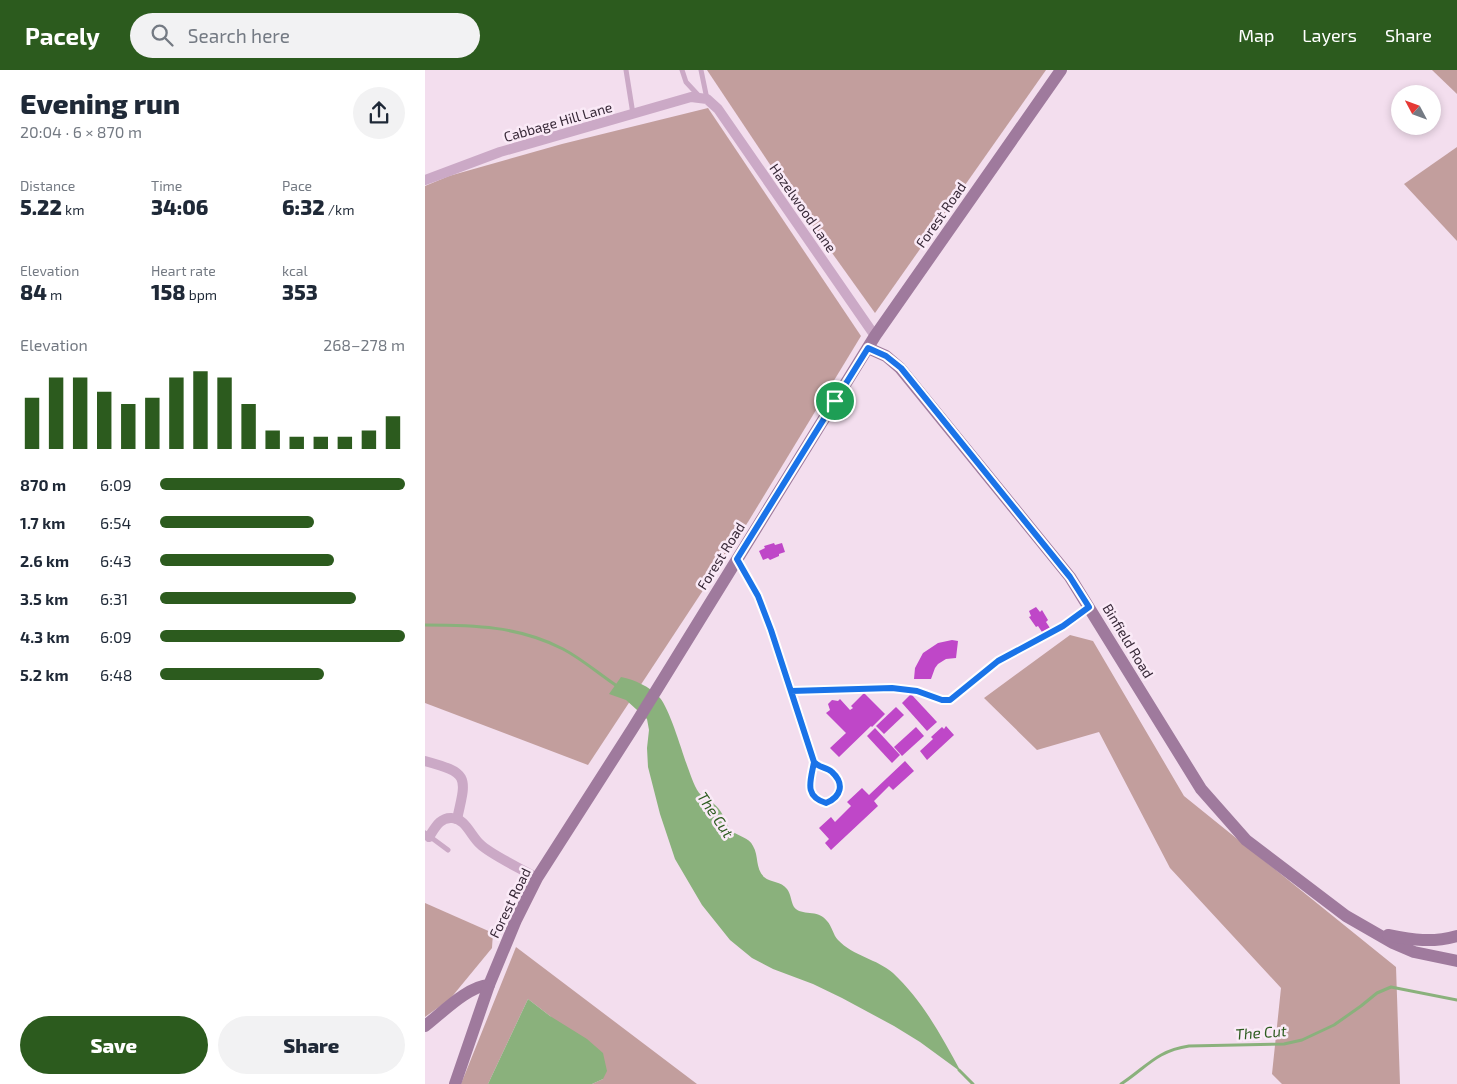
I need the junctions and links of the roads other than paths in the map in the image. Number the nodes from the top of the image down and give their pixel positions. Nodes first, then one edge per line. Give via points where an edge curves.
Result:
1 (626, 70) edge
2 (682, 70) edge
3 (701, 70) edge
4 (1061, 70) edge
5 (703, 98) junction
6 (633, 114) junction
7 (425, 180) edge
8 (875, 336) junction
9 (868, 348) junction
10 (737, 559) junction
11 (1089, 607) junction
12 (791, 691) junction
13 (425, 760) edge
14 (814, 762) junction
15 (457, 819) junction
16 (427, 835) edge
17 (448, 850) dead end
18 (537, 878) junction
19 (1375, 932) junction
20 (1457, 936) edge
21 (1457, 961) edge
22 (489, 985) junction
23 (425, 1026) edge
24 (455, 1084) edge

1 - 6 lane
2 - 5 lane via 686,82
3 - 5 lane, Hazelwood Lane
4 - 8 main road, Forest Road
5 - 6 street, Cabbage Hill Lane via 691,97
5 - 8 street, Hazelwood Lane via 718,109
6 - 7 street, Cabbage Hill Lane via 499,152
8 - 9 main road, Forest Road
9 - 10 main road, Forest Road
9 - 11 main road, Binfield Road via 901,368 1070,577
10 - 12 lane via 758,596
10 - 18 main road, Forest Road
11 - 12 lane via 1063,626 998,661 950,700 892,688
11 - 19 main road, Binfield Road via 1201,789 1246,840 1346,916
12 - 14 lane
13 - 15 street via 455,770 460,776 463,789
14 - 14 lane via 831,771 840,782 836,798 826,803 813,796 809,784
15 - 16 street via 444,819
15 - 18 street via 481,846
16 - 17 lane
18 - 22 main road, Forest Road
19 - 20 main road, Binfield Road via 1417,941
19 - 21 main road, Binfield Road via 1415,952
22 - 23 main road via 481,985 467,993
22 - 24 main road, Forest Road

